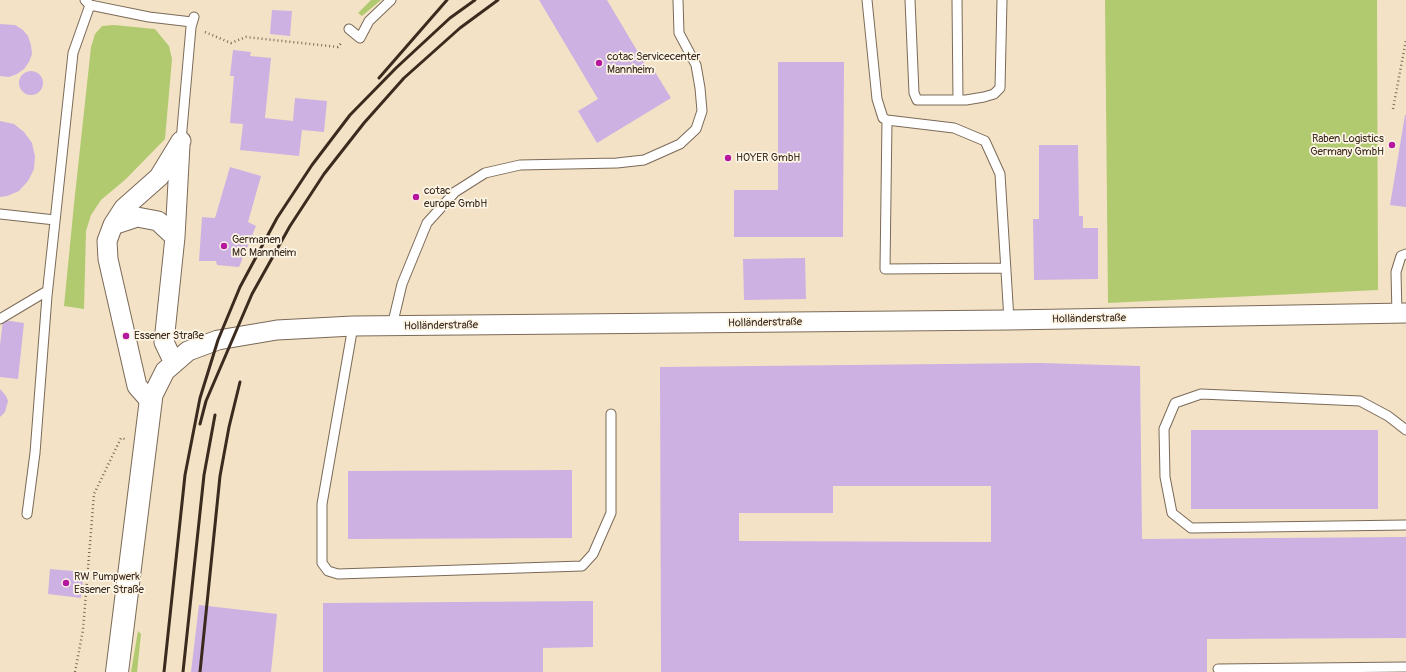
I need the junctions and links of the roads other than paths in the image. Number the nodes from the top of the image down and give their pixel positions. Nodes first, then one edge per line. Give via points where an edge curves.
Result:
1 (391, 0) edge
2 (678, 0) edge
3 (867, 0) edge
4 (910, 0) edge
5 (957, 0) edge
6 (1002, 0) edge
7 (87, 2) edge
8 (351, 30) road end
9 (958, 100) junction
10 (887, 120) junction
11 (181, 141) junction
12 (0, 214) edge
13 (55, 220) junction
14 (113, 225) junction
15 (175, 237) junction
16 (1406, 254) edge
17 (1006, 268) junction
18 (47, 291) junction
19 (1402, 314) edge
20 (0, 319) edge
21 (1009, 320) junction
22 (353, 326) junction
23 (392, 326) junction
24 (174, 363) junction
25 (151, 400) junction
26 (611, 414) dead end
27 (1406, 430) edge
28 (27, 514) dead end
29 (1406, 525) edge
30 (1406, 667) edge
31 (1218, 669) dead end
32 (116, 672) edge

1 - 8 lane via 369,21 360,38
2 - 23 lane via 679,33 696,65 700,88 702,111 696,129 680,144 644,160 520,165 484,173 455,192 427,223 402,284
3 - 10 lane via 878,99 881,114
4 - 9 lane via 914,93 917,100
5 - 9 lane
6 - 9 lane via 1000,88 994,94 984,97
7 - 11 lane via 149,17 193,19
7 - 13 lane via 74,49
10 - 17 lane via 954,128 985,141 1000,174
10 - 17 lane via 885,269
11 - 14 street via 159,178 124,208
11 - 15 street
12 - 13 lane
13 - 18 lane
14 - 15 street via 137,217 158,221
14 - 25 street via 107,241 108,259 137,386
15 - 24 street via 164,342
16 - 19 lane via 1401,256 1396,272
17 - 21 lane
18 - 20 lane
18 - 28 lane via 35,453
19 - 21 street, Holländerstraße
21 - 23 street, Holländerstraße
22 - 23 street, Holländerstraße
22 - 24 street, Holländerstraße via 277,330 232,336 188,351
22 - 26 lane via 322,504 322,563 328,571 338,574 582,566 593,554 611,513
24 - 25 street, Holländerstraße via 165,371
25 - 32 street
27 - 29 lane via 1360,400 1201,394 1175,403 1164,429 1165,477 1172,513 1191,528
30 - 31 lane

